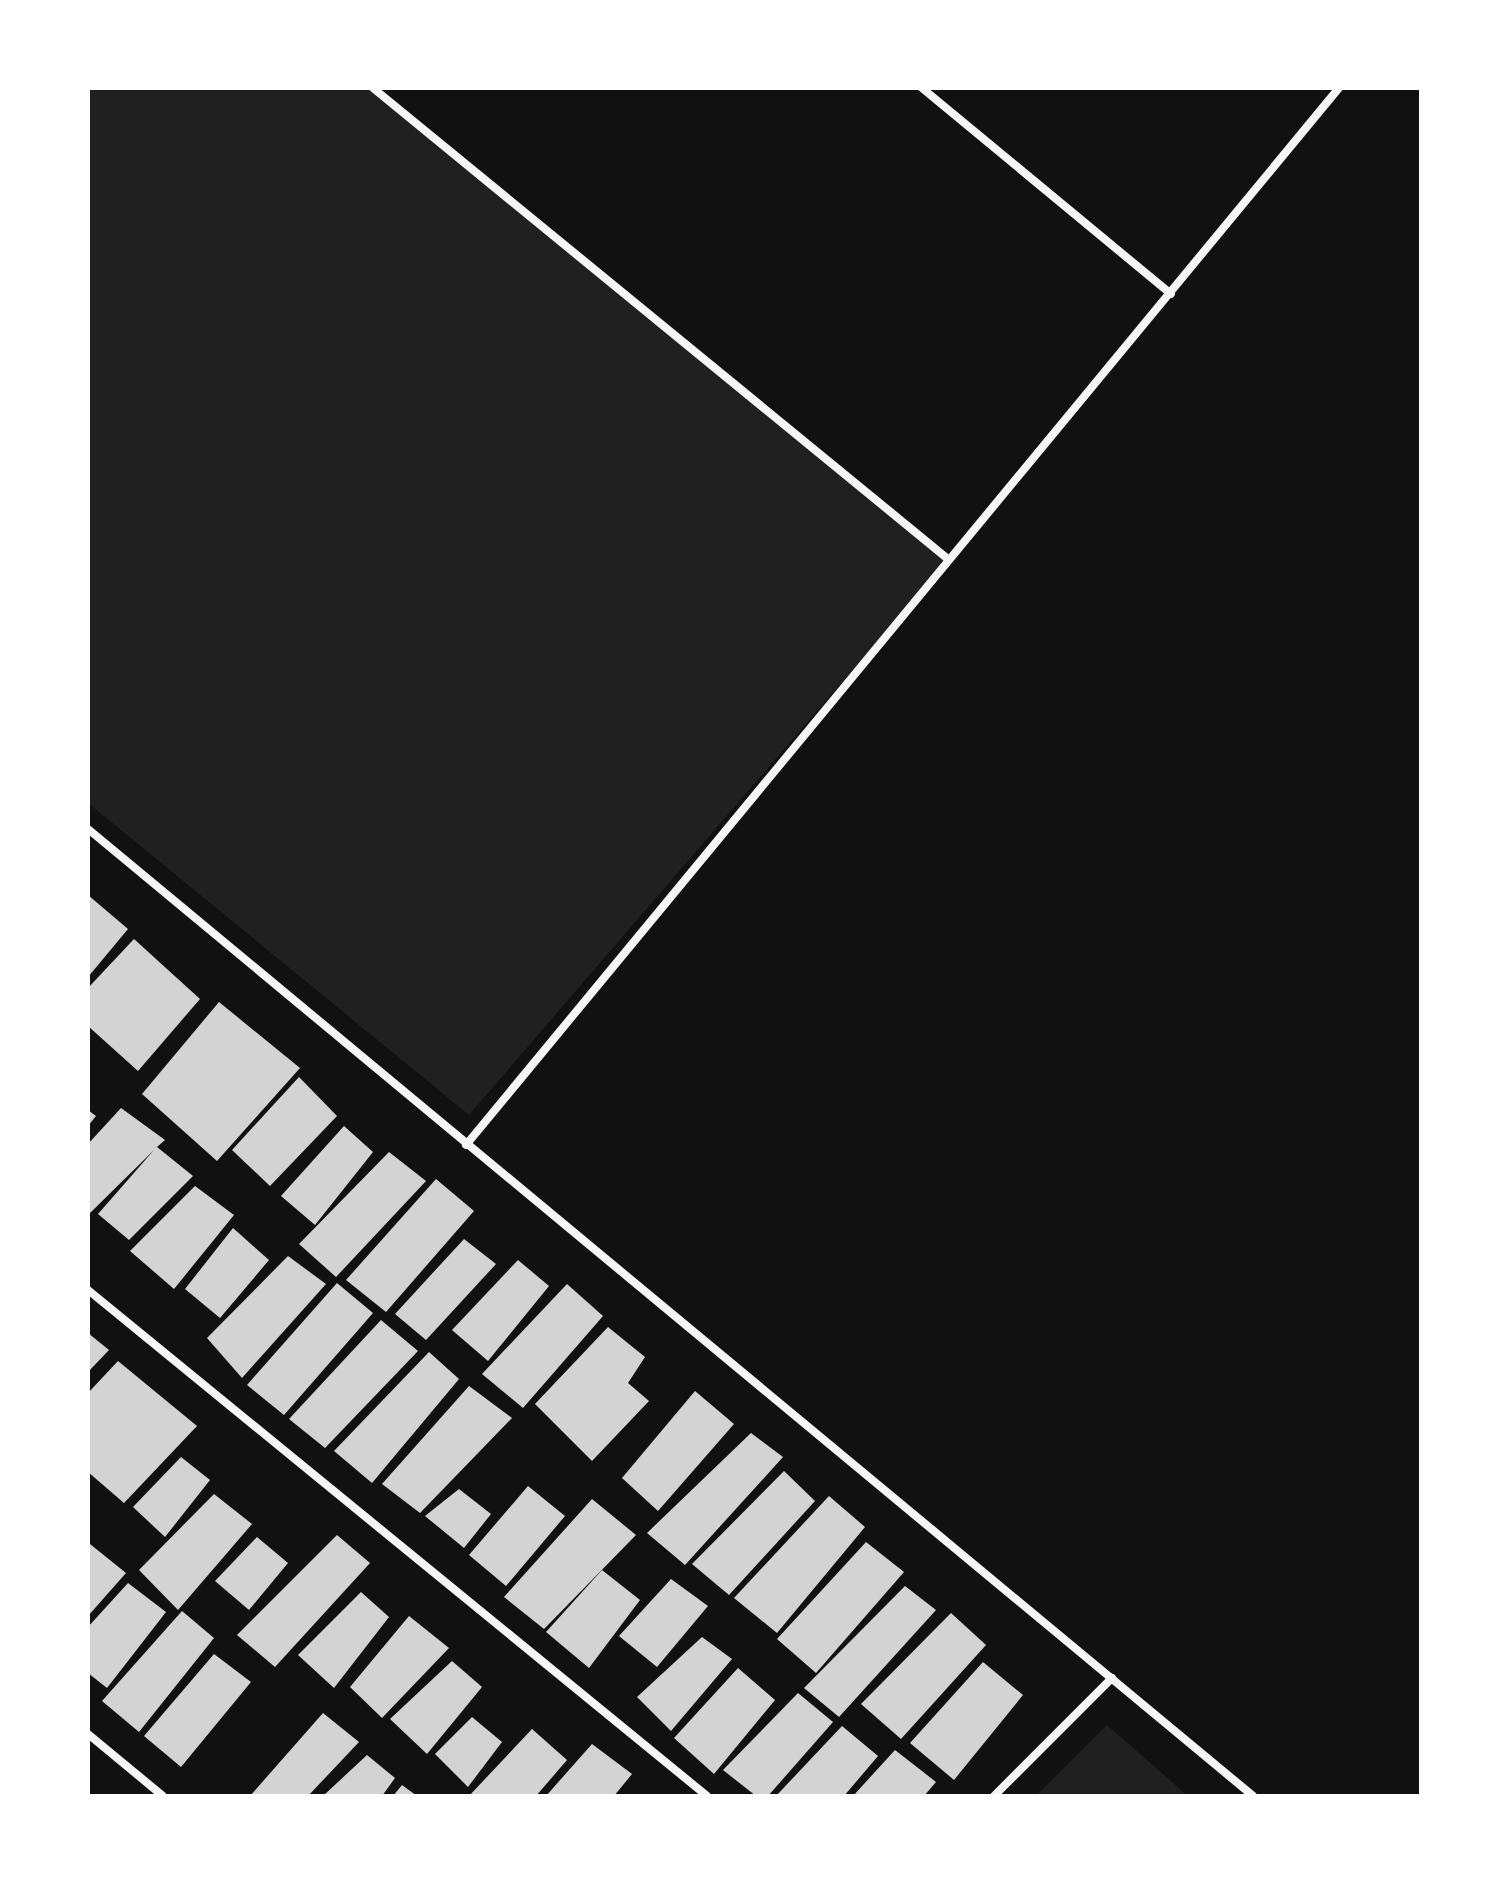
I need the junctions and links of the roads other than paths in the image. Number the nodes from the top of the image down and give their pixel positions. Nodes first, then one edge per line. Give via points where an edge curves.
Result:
1 (373, 88) edge
2 (922, 88) edge
3 (1339, 88) edge
4 (1171, 294) junction
5 (948, 559) junction
6 (88, 829) edge
7 (466, 1145) junction
8 (88, 1290) edge
9 (1112, 1678) junction
10 (88, 1734) edge
11 (163, 1796) edge
12 (707, 1796) edge
13 (994, 1796) edge
14 (1253, 1796) edge

1 - 5 street
2 - 4 street
3 - 4 street
4 - 5 street
5 - 7 street
6 - 7 street
7 - 9 street
8 - 12 street
9 - 13 street
9 - 14 street
10 - 11 street

